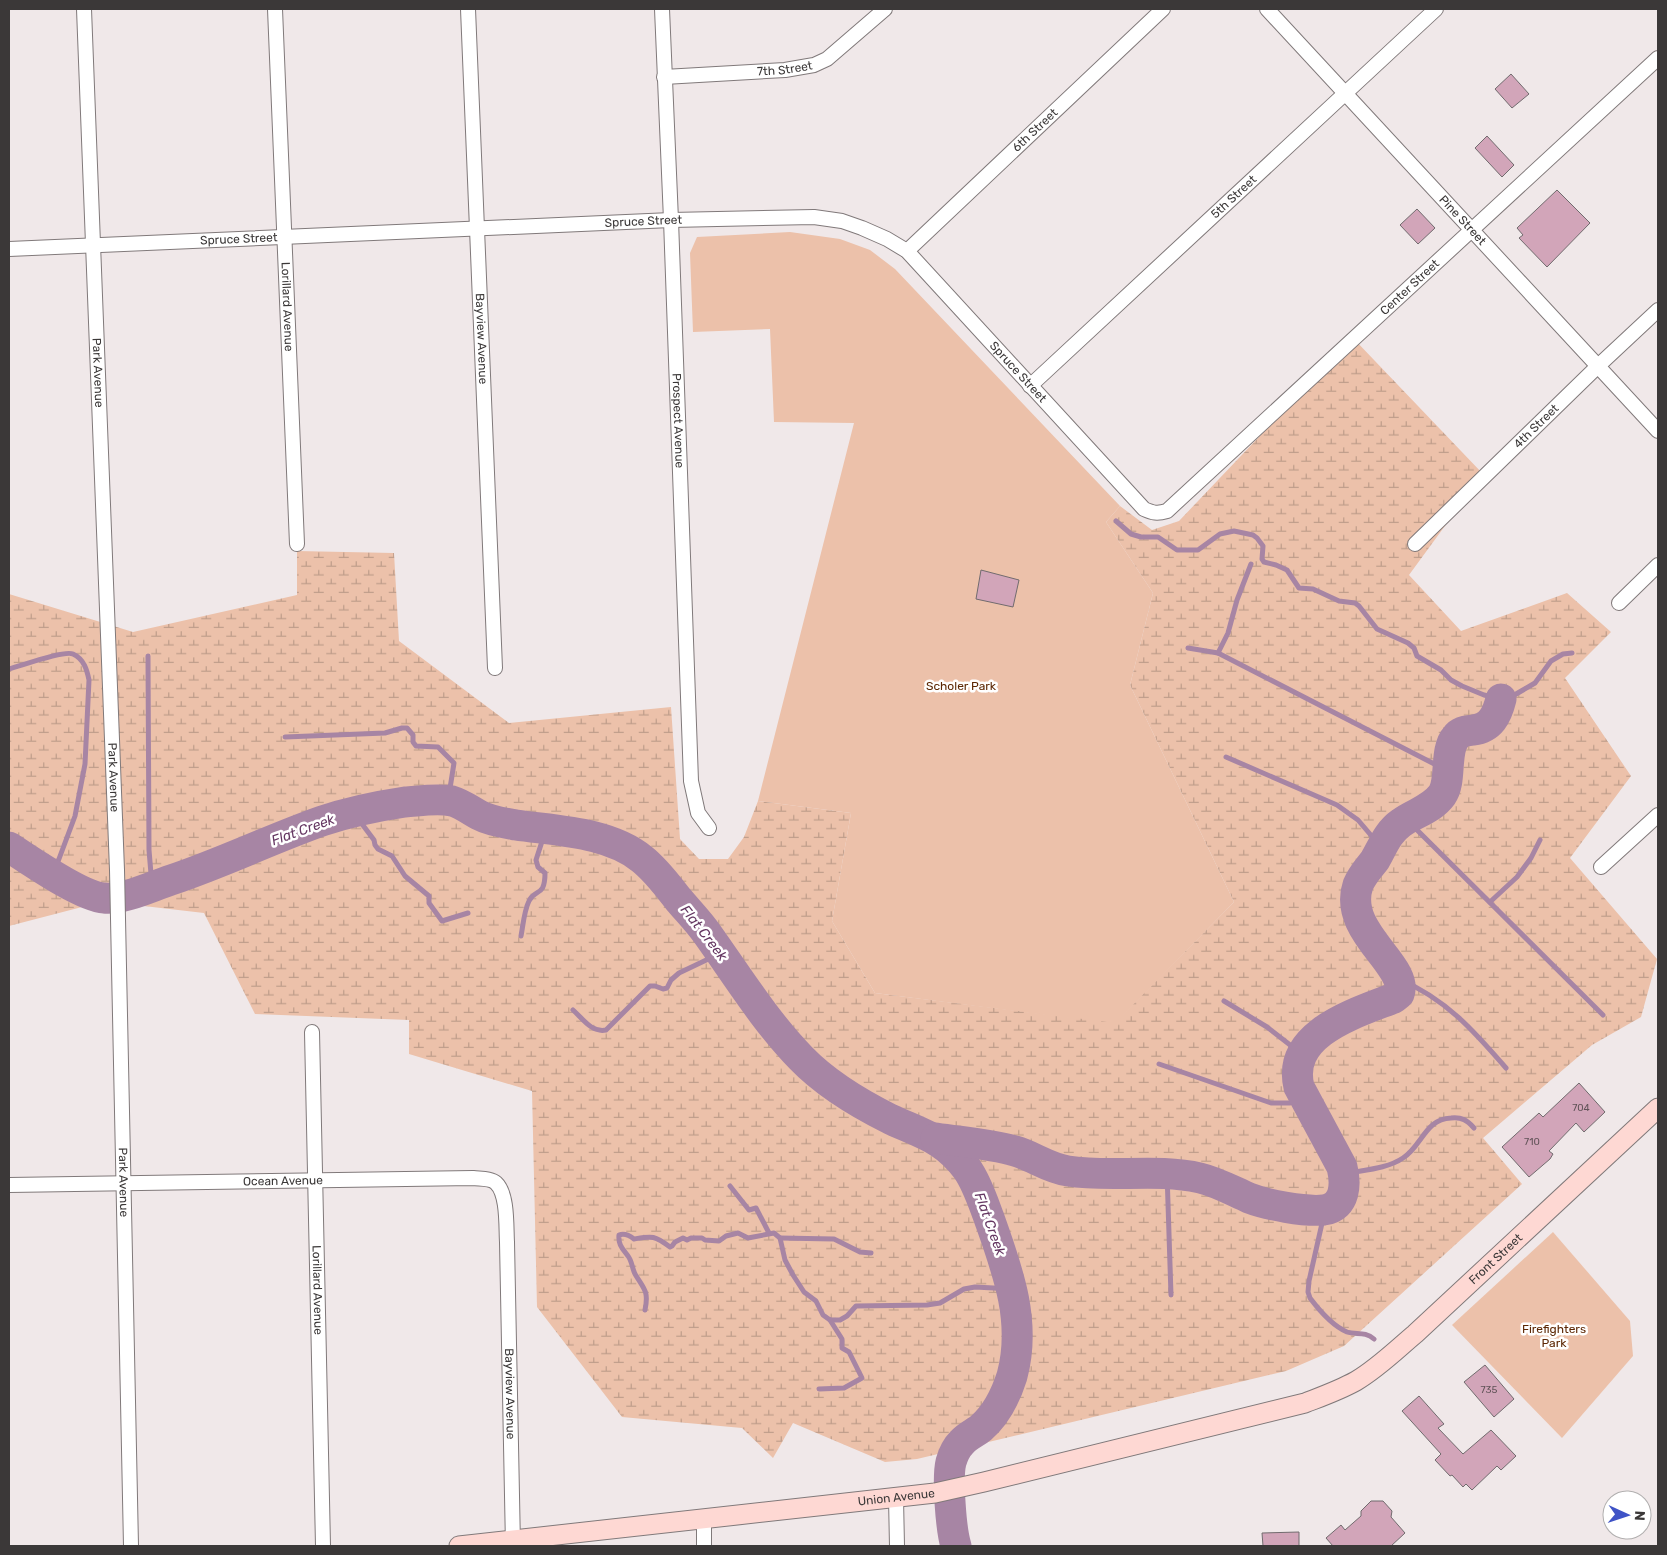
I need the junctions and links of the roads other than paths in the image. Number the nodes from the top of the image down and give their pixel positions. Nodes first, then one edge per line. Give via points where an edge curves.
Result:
1 (84, 9) edge
2 (275, 9) edge
3 (468, 9) edge
4 (662, 9) edge
5 (885, 9) edge
6 (1163, 9) edge
7 (1267, 9) edge
8 (1436, 9) edge
9 (1658, 58) edge
10 (664, 78) junction
11 (1344, 93) junction
12 (671, 220) junction
13 (477, 229) junction
14 (1472, 229) junction
15 (284, 238) junction
16 (94, 245) junction
17 (9, 248) edge
18 (907, 251) junction
19 (1658, 310) edge
20 (1598, 366) junction
21 (1030, 386) junction
22 (1658, 431) edge
23 (1158, 514) joint
24 (297, 544) dead end
25 (1415, 544) dead end
26 (1658, 566) edge
27 (1619, 603) dead end
28 (495, 668) dead end
29 (1658, 815) edge
30 (709, 828) dead end
31 (1601, 867) dead end
32 (312, 1032) dead end
33 (1658, 1108) edge
34 (315, 1182) junction
35 (123, 1184) junction
36 (9, 1185) edge
37 (507, 1242) joint
38 (1323, 1396) joint
39 (905, 1497) junction
40 (704, 1518) junction
41 (512, 1543) edge
42 (131, 1546) edge
43 (323, 1546) edge
44 (459, 1546) edge
45 (704, 1546) edge
46 (898, 1546) edge

1 - 16 street, Park Avenue
2 - 15 street, Lorillard Avenue
3 - 13 street, Bayview Avenue
4 - 10 street, Prospect Avenue
5 - 10 street, 7th Street via 826,59 814,65
6 - 18 street, 6th Street
7 - 11 street, Pine Street
8 - 11 street, 5th Street
9 - 14 street, Center Street
10 - 12 street, Prospect Avenue
11 - 14 street, Pine Street
11 - 21 street, 5th Street
12 - 13 street, Spruce Street
12 - 18 street, Spruce Street via 814,217 862,228
12 - 30 street, Prospect Avenue via 691,781 698,813
13 - 15 street, Spruce Street
13 - 28 street, Bayview Avenue
14 - 20 street, Pine Street
14 - 23 street, Center Street via 1167,511
15 - 16 street, Spruce Street
15 - 24 street, Lorillard Avenue
16 - 17 street, Spruce Street
16 - 35 street, Park Avenue via 117,870
18 - 21 street, Spruce Street
19 - 20 street, 4th Street
20 - 22 street, Pine Street
20 - 25 street, 4th Street
21 - 23 street, Spruce Street via 1144,509
26 - 27 street
29 - 31 street
32 - 34 street, Lorillard Avenue
33 - 38 street, Front Street via 1382,1362 1357,1380
34 - 35 street, Ocean Avenue
34 - 37 street, Ocean Avenue via 489,1180 496,1183 502,1193
34 - 43 street, Lorillard Avenue
35 - 36 street, Ocean Avenue
35 - 42 street, Park Avenue
37 - 41 street, Bayview Avenue
38 - 39 street, Union Avenue via 984,1482
39 - 40 street, Union Avenue
39 - 46 street
40 - 41 street, Union Avenue
40 - 45 street
41 - 44 street, Union Avenue

